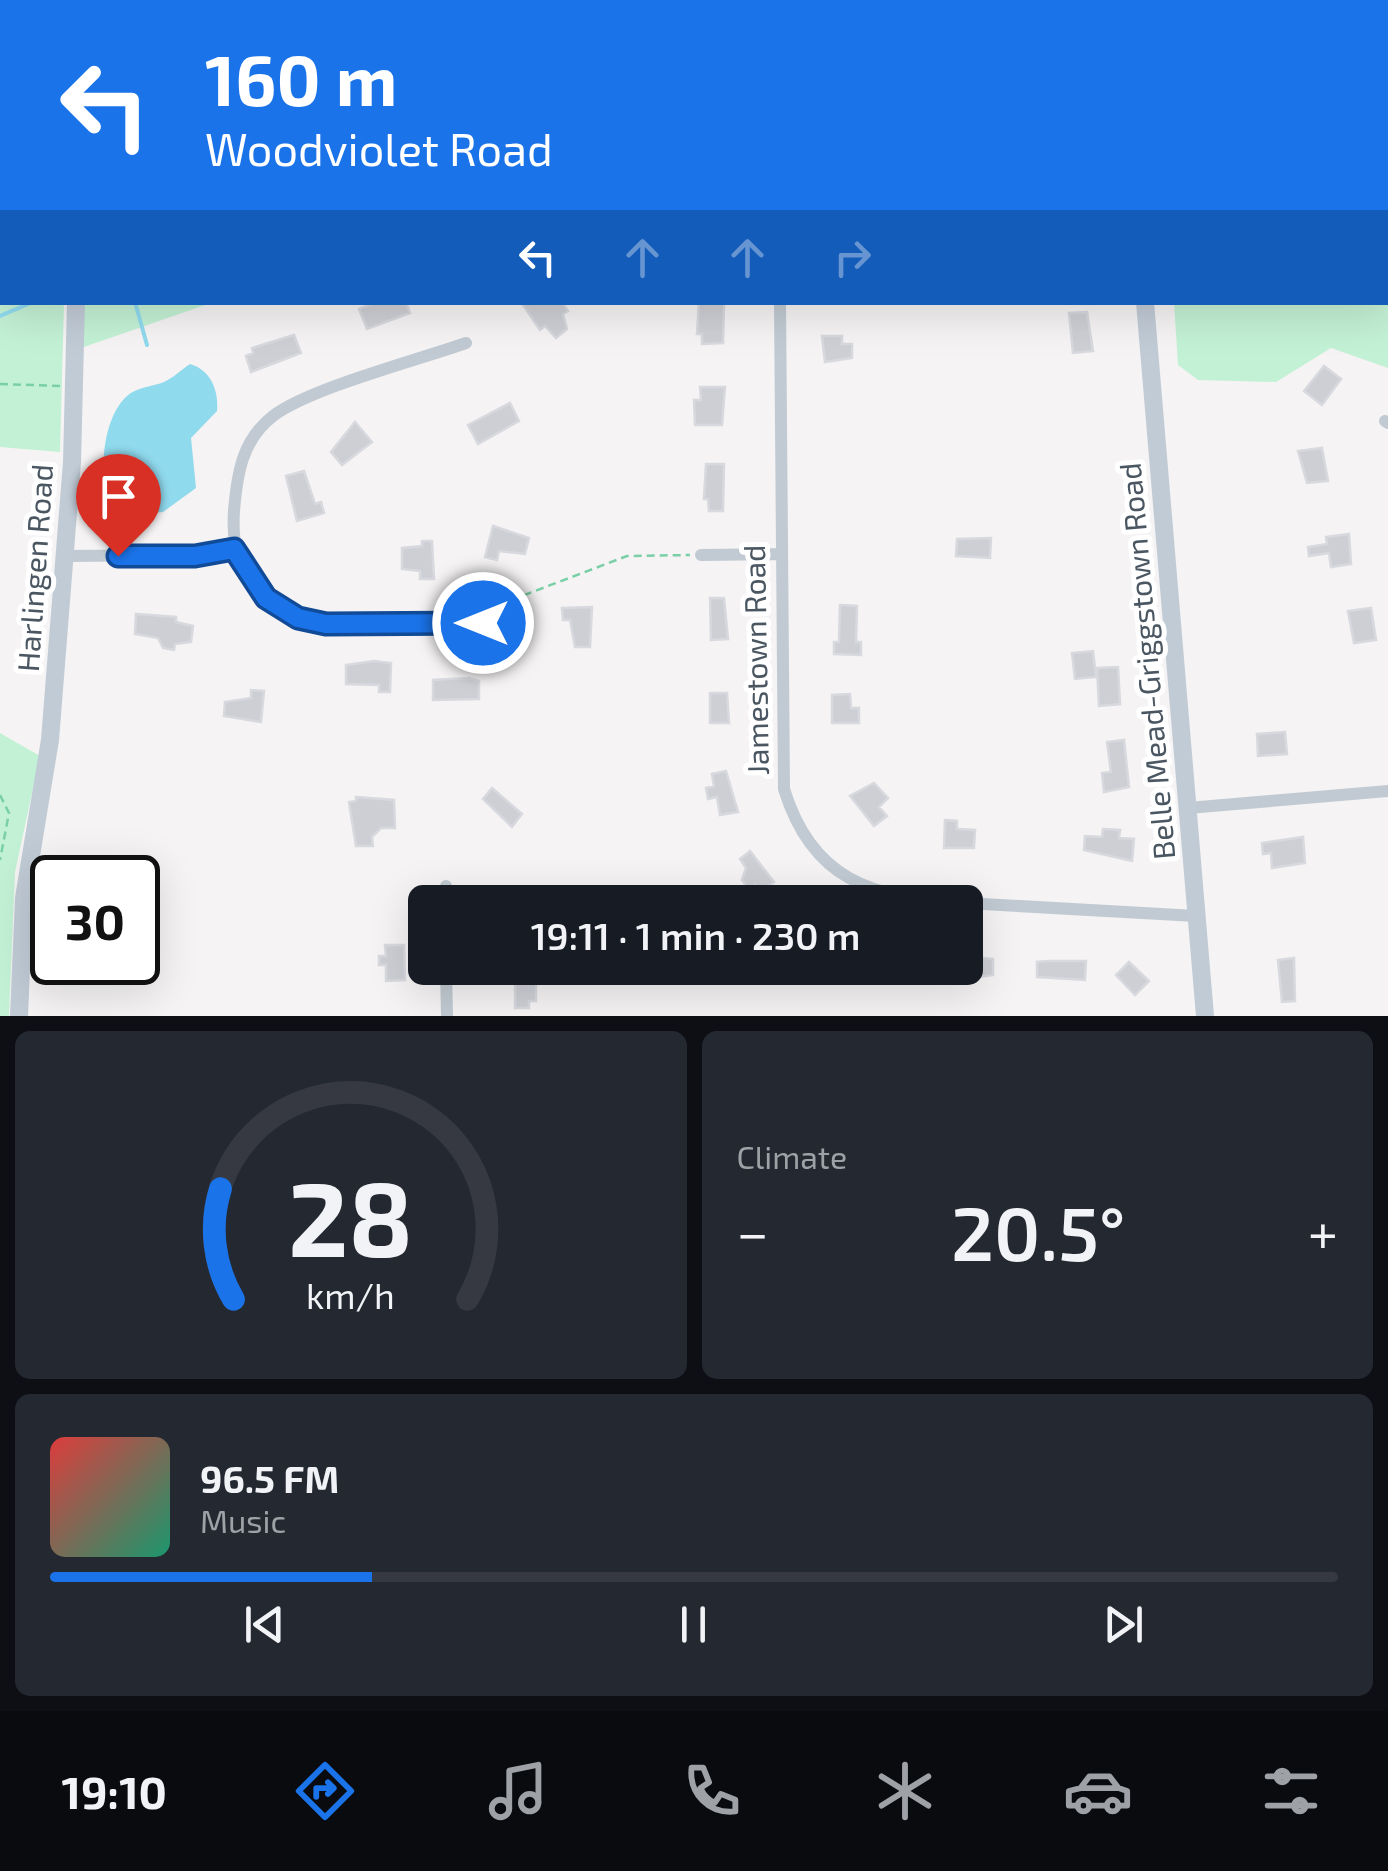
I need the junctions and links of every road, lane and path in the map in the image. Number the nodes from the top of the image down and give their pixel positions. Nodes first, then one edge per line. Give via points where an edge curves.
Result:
1 (780, 305) edge
2 (1145, 305) edge
3 (76, 309) edge
4 (466, 343) dead end
5 (0, 384) edge
6 (67, 386) dead end
7 (234, 549) junction
8 (780, 554) junction
9 (701, 555) joint
10 (65, 556) junction
11 (483, 623) joint
12 (1388, 791) edge
13 (0, 795) edge
14 (1188, 808) junction
15 (0, 860) edge
16 (861, 885) edge
17 (983, 904) edge
18 (1196, 916) junction
19 (446, 985) edge
20 (19, 1016) edge
21 (446, 1016) edge
22 (1205, 1016) edge

1 - 8 street, Jamestown Road
2 - 14 street, Belle Mead-Griggstown Road
3 - 10 street, Harlingen Road
4 - 7 street via 302,400 269,419 240,461
5 - 6 path
7 - 10 street
7 - 11 street via 266,598 298,618 326,624
8 - 9 street
8 - 16 street, Jamestown Road via 780,770 798,827 821,857
9 - 11 path via 627,556 506,602
10 - 20 street, Harlingen Road via 50,740 24,898
12 - 14 street
13 - 15 path via 9,813
14 - 18 street, Belle Mead-Griggstown Road
17 - 18 street, Jamestown Road
18 - 22 street, Belle Mead-Griggstown Road
19 - 21 street

